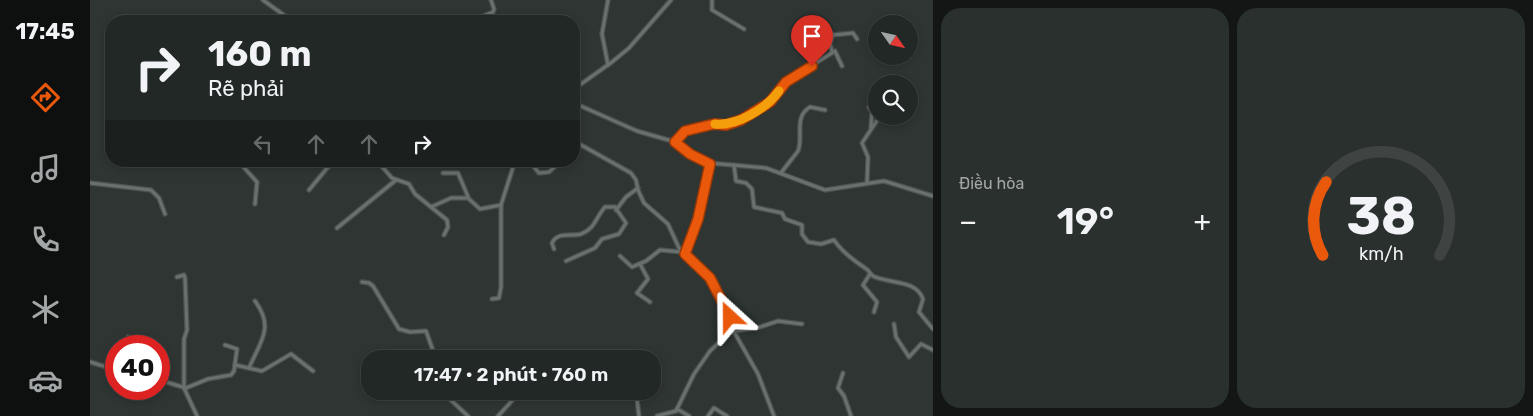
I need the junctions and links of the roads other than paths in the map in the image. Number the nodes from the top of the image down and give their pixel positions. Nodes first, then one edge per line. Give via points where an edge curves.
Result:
1 (262, 0) edge
2 (491, 0) edge
3 (608, 0) edge
4 (670, 0) edge
5 (712, 0) edge
6 (283, 15) edge
7 (486, 15) edge
8 (744, 29) dead end
9 (833, 35) junction
10 (811, 38) dead end
11 (857, 39) dead end
12 (832, 52) junction
13 (608, 65) junction
14 (842, 66) dead end
15 (580, 85) edge
16 (580, 106) edge
17 (824, 110) dead end
18 (871, 125) edge
19 (873, 125) edge
20 (871, 128) junction
21 (675, 142) junction
22 (580, 144) edge
23 (710, 164) junction
24 (734, 166) junction
25 (243, 167) edge
26 (328, 167) edge
27 (383, 167) edge
28 (513, 167) edge
29 (534, 167) edge
30 (555, 167) edge
31 (442, 173) dead end
32 (781, 173) junction
33 (396, 180) junction
34 (90, 183) edge
35 (867, 183) junction
36 (638, 188) junction
37 (309, 190) dead end
38 (933, 196) edge
39 (468, 198) junction
40 (255, 204) dead end
41 (501, 205) junction
42 (431, 208) junction
43 (616, 210) junction
44 (165, 214) dead end
45 (337, 228) dead end
46 (444, 235) dead end
47 (554, 249) dead end
48 (684, 253) junction
49 (620, 256) dead end
50 (566, 261) dead end
51 (640, 264) junction
52 (870, 274) junction
53 (177, 277) dead end
54 (362, 282) dead end
55 (492, 298) dead end
56 (255, 301) dead end
57 (650, 302) dead end
58 (874, 312) dead end
59 (802, 324) dead end
60 (894, 324) dead end
61 (933, 329) edge
62 (734, 330) junction
63 (225, 345) dead end
64 (433, 350) edge
65 (933, 350) edge
66 (90, 362) edge
67 (235, 365) junction
68 (105, 366) edge
69 (249, 368) junction
70 (313, 371) dead end
71 (843, 373) dead end
72 (170, 384) edge
73 (184, 388) junction
74 (451, 400) edge
75 (513, 400) edge
76 (637, 400) edge
77 (677, 409) junction
78 (197, 416) edge
79 (468, 416) edge
80 (498, 416) edge
81 (640, 416) edge
82 (657, 416) edge
83 (688, 416) edge
84 (708, 416) edge
85 (727, 416) edge
86 (774, 416) edge
87 (851, 416) edge

1 - 6 street
2 - 7 street via 493,12
3 - 13 street via 602,34
4 - 13 street via 634,42
5 - 8 street via 712,10
9 - 10 street via 830,31
9 - 11 street via 853,33
9 - 12 street via 830,43
12 - 14 street via 836,51
12 - 21 street via 789,80 770,102 741,120 685,131
13 - 15 street
16 - 21 street via 637,131
17 - 32 street via 810,108 805,111 799,123 797,152
18 - 20 street
19 - 20 street
20 - 35 street via 862,143 868,157
21 - 23 street
22 - 36 street via 628,170
23 - 24 street
23 - 48 street via 698,219
24 - 32 street
24 - 52 street via 736,181 746,183 752,189 754,208 782,214 785,219 802,225 802,234 808,242 824,244 834,240
25 - 40 street via 257,182
26 - 37 street
27 - 33 street
28 - 41 street
29 - 30 street via 539,173 549,172
31 - 39 street via 458,173
32 - 35 street via 825,190
33 - 42 street via 409,184
33 - 45 street
34 - 44 street via 151,190 159,198
35 - 38 street via 886,181
36 - 43 street
36 - 48 street via 647,206 668,224
39 - 41 street via 482,210
39 - 42 street via 451,198
41 - 55 street via 502,277 499,297
42 - 46 street via 448,222
43 - 47 street via 613,206 605,207 594,226 584,233 555,238 552,243
43 - 50 street via 626,223 620,234 602,239 594,248
48 - 51 street via 660,250
48 - 62 street via 709,277 725,303
49 - 51 street via 632,267
51 - 57 street via 648,279 637,294
52 - 58 street via 863,285 877,302
52 - 61 street via 918,290 923,299 919,312
53 - 73 street via 183,275 185,278
54 - 64 street via 373,286 399,329 426,331
56 - 69 street via 266,329
59 - 62 street via 778,321
60 - 65 street via 897,338 909,357 922,344
62 - 77 street via 726,335 691,378
62 - 86 street via 758,374
63 - 67 street via 236,348
66 - 68 street
67 - 69 street
67 - 73 street via 231,375
69 - 70 street via 262,371 291,354
71 - 87 street via 838,388
72 - 73 street
73 - 78 street
74 - 79 street
75 - 80 street
76 - 81 street
77 - 82 street
77 - 83 street
84 - 85 street via 714,408

